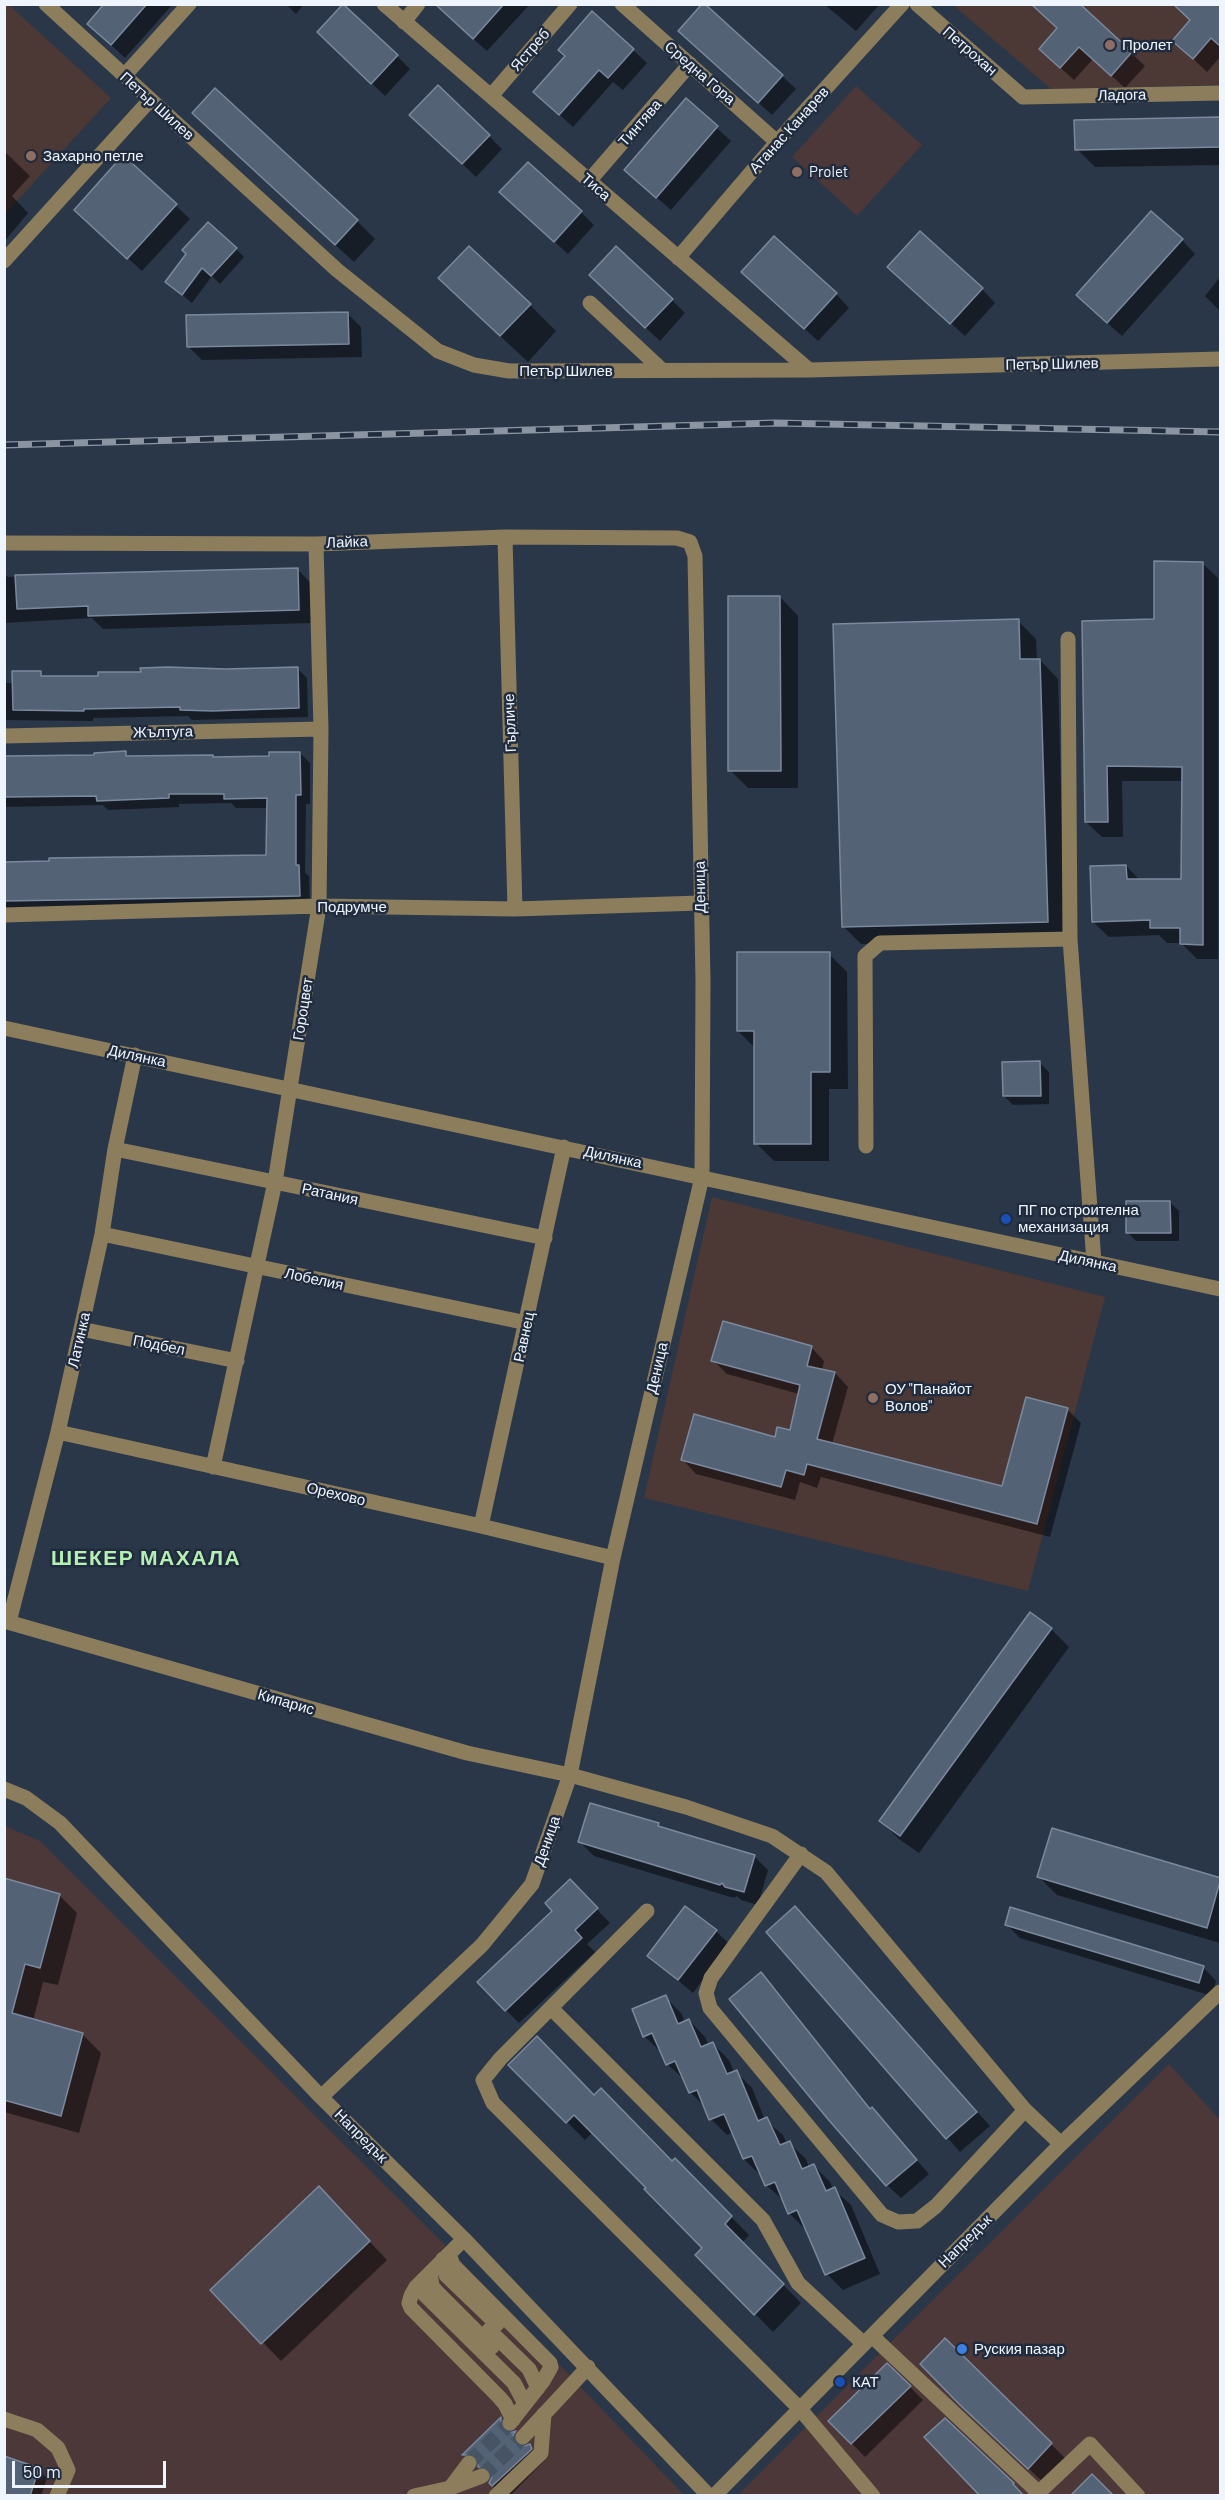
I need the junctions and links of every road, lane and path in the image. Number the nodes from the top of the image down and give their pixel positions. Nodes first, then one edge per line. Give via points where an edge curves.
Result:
1 (46, 4) edge
2 (189, 4) edge
3 (384, 4) edge
4 (418, 4) edge
5 (570, 4) edge
6 (622, 4) edge
7 (902, 4) edge
8 (917, 4) edge
9 (404, 22) junction
10 (690, 64) junction
11 (124, 76) junction
12 (1221, 93) edge
13 (490, 96) junction
14 (1023, 97) joint
15 (150, 100) junction
16 (777, 142) junction
17 (590, 181) junction
18 (678, 258) junction
19 (4, 261) edge
20 (590, 303) dead end
21 (1221, 359) edge
22 (662, 370) junction
23 (809, 370) junction
24 (505, 537) junction
25 (690, 542) joint
26 (4, 543) edge
27 (316, 543) junction
28 (1068, 639) dead end
29 (321, 729) junction
30 (4, 736) edge
31 (700, 903) junction
32 (319, 906) junction
33 (515, 909) junction
34 (4, 915) edge
35 (1070, 939) junction
36 (4, 1028) edge
37 (135, 1055) junction
38 (289, 1089) junction
39 (866, 1146) dead end
40 (564, 1147) junction
41 (115, 1149) junction
42 (702, 1177) junction
43 (275, 1182) junction
44 (102, 1234) junction
45 (545, 1238) junction
46 (1094, 1262) junction
47 (255, 1267) junction
48 (1221, 1289) edge
49 (527, 1323) junction
50 (81, 1329) junction
51 (237, 1361) junction
52 (58, 1432) junction
53 (213, 1467) junction
54 (481, 1526) junction
55 (613, 1558) junction
56 (7, 1621) edge
57 (570, 1775) junction
58 (4, 1789) edge
59 (801, 1854) junction
60 (647, 1911) dead end
61 (1221, 1992) edge
62 (551, 2008) junction
63 (321, 2097) junction
64 (1026, 2110) junction
65 (1061, 2144) junction
66 (464, 2239) junction
67 (433, 2270) junction
68 (868, 2340) junction
69 (588, 2367) junction
70 (526, 2403) junction
71 (800, 2409) junction
72 (544, 2414) junction
73 (4, 2419) edge
74 (524, 2436) tunnel mouth
75 (469, 2463) tunnel mouth
76 (482, 2476) tunnel mouth
77 (447, 2493) edge
78 (1037, 2494) edge
79 (57, 2496) edge
80 (414, 2496) edge
81 (496, 2496) edge
82 (709, 2496) edge
83 (714, 2496) edge
84 (873, 2496) edge
85 (1138, 2496) edge

1 - 11 street, Петър Шилев
2 - 11 street
3 - 9 street, Тиса
4 - 9 street
5 - 13 street, Ястреб
6 - 10 street, Средна Гора
7 - 16 street, Атанас Канарев
8 - 14 street, Петрохан
9 - 13 street, Тиса
10 - 16 street, Средна Гора
10 - 17 street, Тинтява
11 - 15 street, Петър Шилев
12 - 14 street, Ладога
13 - 17 street, Тиса
15 - 19 street
15 - 22 street, Петър Шилев via 337,270 438,351 474,365 509,371
16 - 18 street, Атанас Канарев
17 - 18 street, Тиса
18 - 23 street, Тиса
20 - 22 street
21 - 23 street, Петър Шилев
22 - 23 street, Петър Шилев
24 - 25 street, Лайка via 677,538
24 - 27 street, Лайка
24 - 33 street, Гърличе
25 - 31 street, Деница via 695,556
26 - 27 street, Лайка
27 - 29 street, Гороцвет
28 - 35 street
29 - 30 street, Жълтуга
29 - 32 street, Гороцвет
31 - 33 street, Подрумче
31 - 42 street, Деница
32 - 33 street, Подрумче
32 - 34 street, Подрумче
32 - 38 street, Гороцвет
35 - 39 street via 880,943 866,956
35 - 46 street
36 - 37 street, Дилянка
37 - 38 street, Дилянка
37 - 41 street, Латинка
38 - 40 street, Дилянка
38 - 43 street, Гороцвет
40 - 42 street, Дилянка
40 - 45 street, Равнец
41 - 43 street, Ратания
41 - 44 street, Латинка
42 - 46 street, Дилянка
42 - 55 street, Деница
43 - 45 street, Ратания
43 - 47 street, Гороцвет
44 - 47 street, Лобелия
44 - 50 street, Латинка
45 - 49 street, Равнец
46 - 48 street, Дилянка
47 - 49 street, Лобелия
47 - 51 street, Гороцвет
49 - 54 street, Равнец
50 - 51 street, Подбел
50 - 52 street, Латинка
51 - 53 street, Гороцвет
52 - 53 street, Орехово
52 - 56 street, Латинка
53 - 54 street, Орехово
54 - 55 street, Орехово
55 - 57 street, Деница
56 - 57 street, Кипарис via 467,1753
57 - 59 street, Кипарис via 772,1836
57 - 63 street, Деница via 532,1884 482,1945
58 - 63 street, Напредък via 26,1797 60,1823
59 - 64 street, Кипарис via 826,1872
59 - 64 street via 711,1978 706,1992 710,2008 882,2215 898,2222 917,2221 936,2206
60 - 62 street
61 - 65 street, Напредък
62 - 68 street via 763,2220 798,2283
62 - 71 street via 483,2080 493,2103
63 - 66 street, Напредък
64 - 65 street, Кипарис
65 - 68 street, Напредък
66 - 67 street
66 - 69 street, Напредък
67 - 70 street via 529,2370
67 - 70 street via 423,2293 514,2383
67 - 70 street via 453,2265 550,2363
68 - 71 street, Напредък
68 - 78 street
69 - 72 street
69 - 82 street, Напредък
71 - 83 street, Напредък
71 - 84 street
72 - 74 street
72 - 81 street via 540,2453
73 - 79 street via 37,2430 58,2448 68,2470
75 - 77 street
76 - 77 street
77 - 80 street
78 - 85 street via 1090,2444

